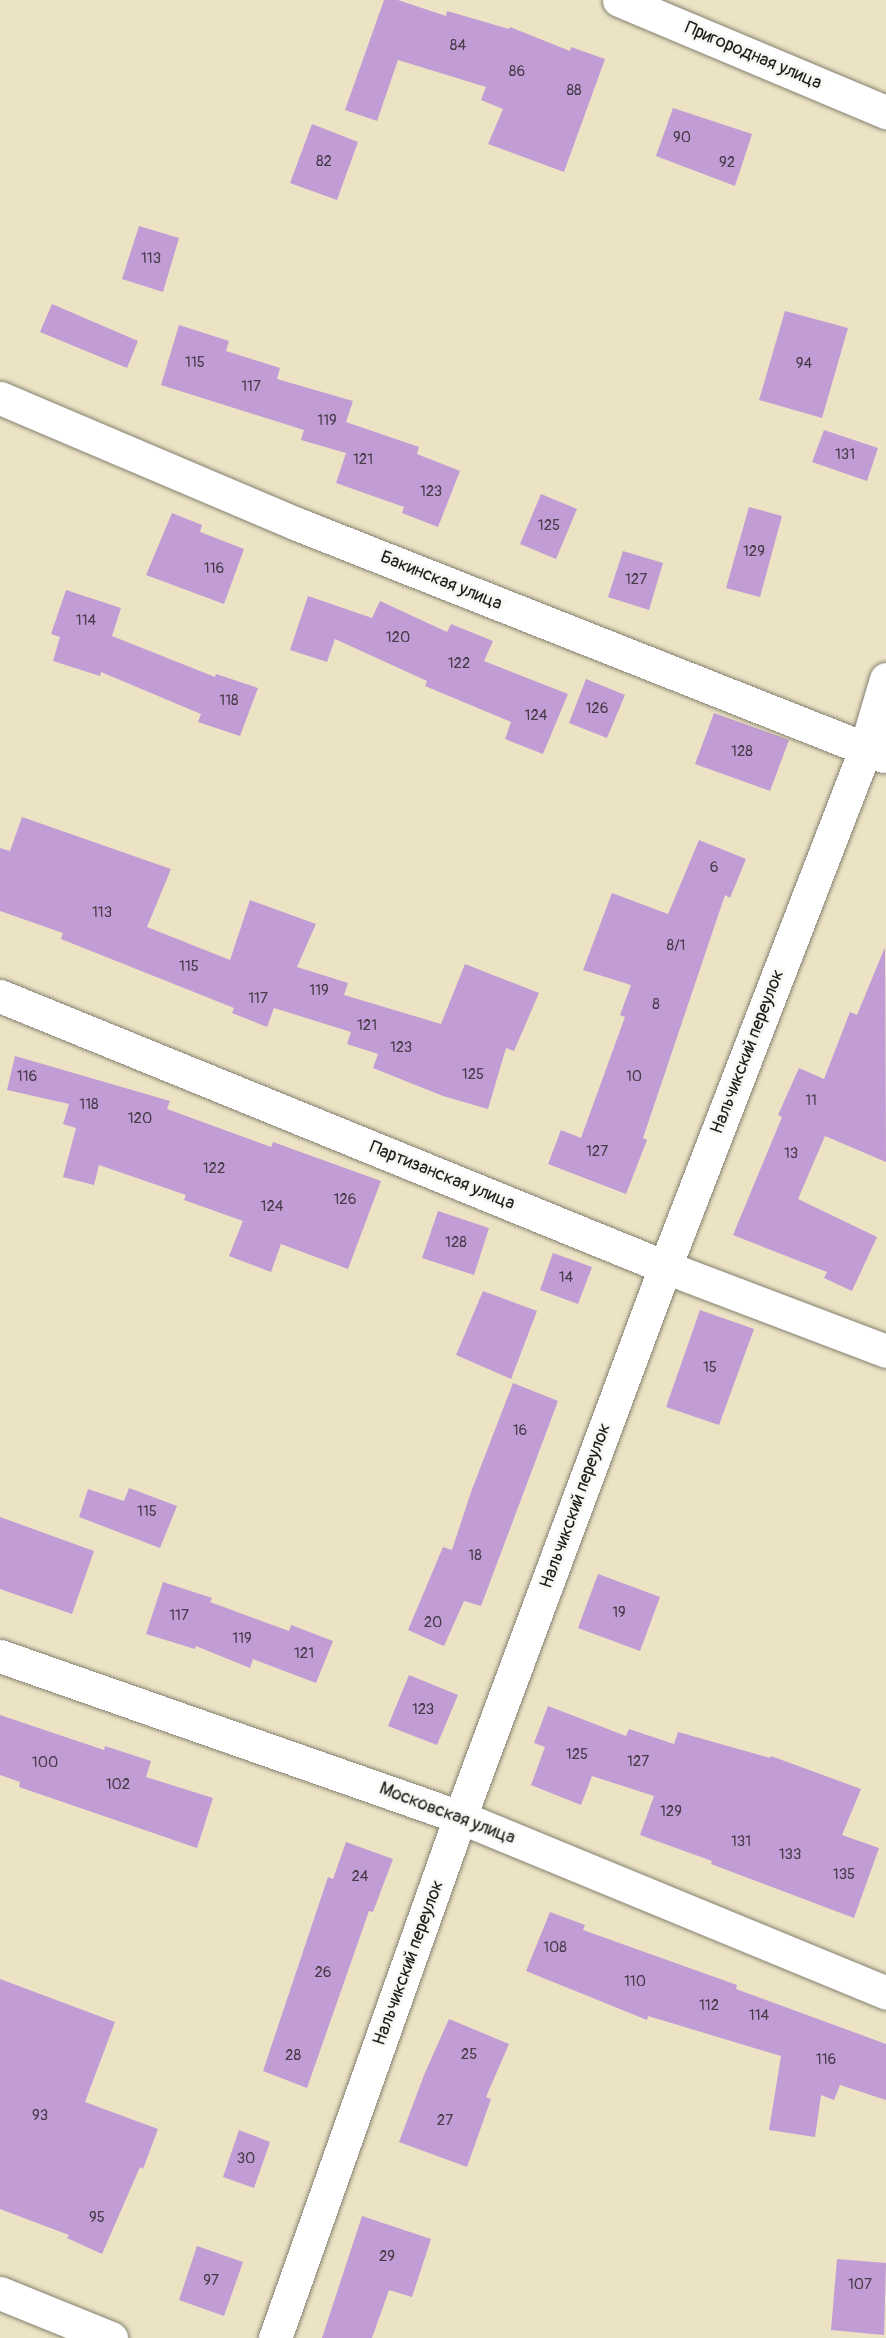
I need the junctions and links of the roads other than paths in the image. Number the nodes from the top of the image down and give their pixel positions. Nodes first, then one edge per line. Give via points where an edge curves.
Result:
1 (620, 0) edge
2 (886, 112) edge
3 (0, 399) edge
4 (886, 679) edge
5 (876, 753) edge
6 (0, 996) edge
7 (665, 1267) junction
8 (886, 1351) edge
9 (0, 1656) edge
10 (460, 1817) junction
11 (886, 1993) edge
12 (0, 2293) edge
13 (111, 2338) edge
14 (275, 2338) edge

1 - 2 street, Пригородная улица
3 - 5 street, Бакинская улица via 297,524
4 - 5 street, Нальчикский переулок
5 - 7 street, Нальчикский переулок
6 - 7 street, Партизанская улица
7 - 8 street, Партизанская улица
7 - 10 street, Нальчикский переулок
9 - 10 street, Московская улица
10 - 11 street, Московская улица
10 - 14 street, Нальчикский переулок
12 - 13 street

